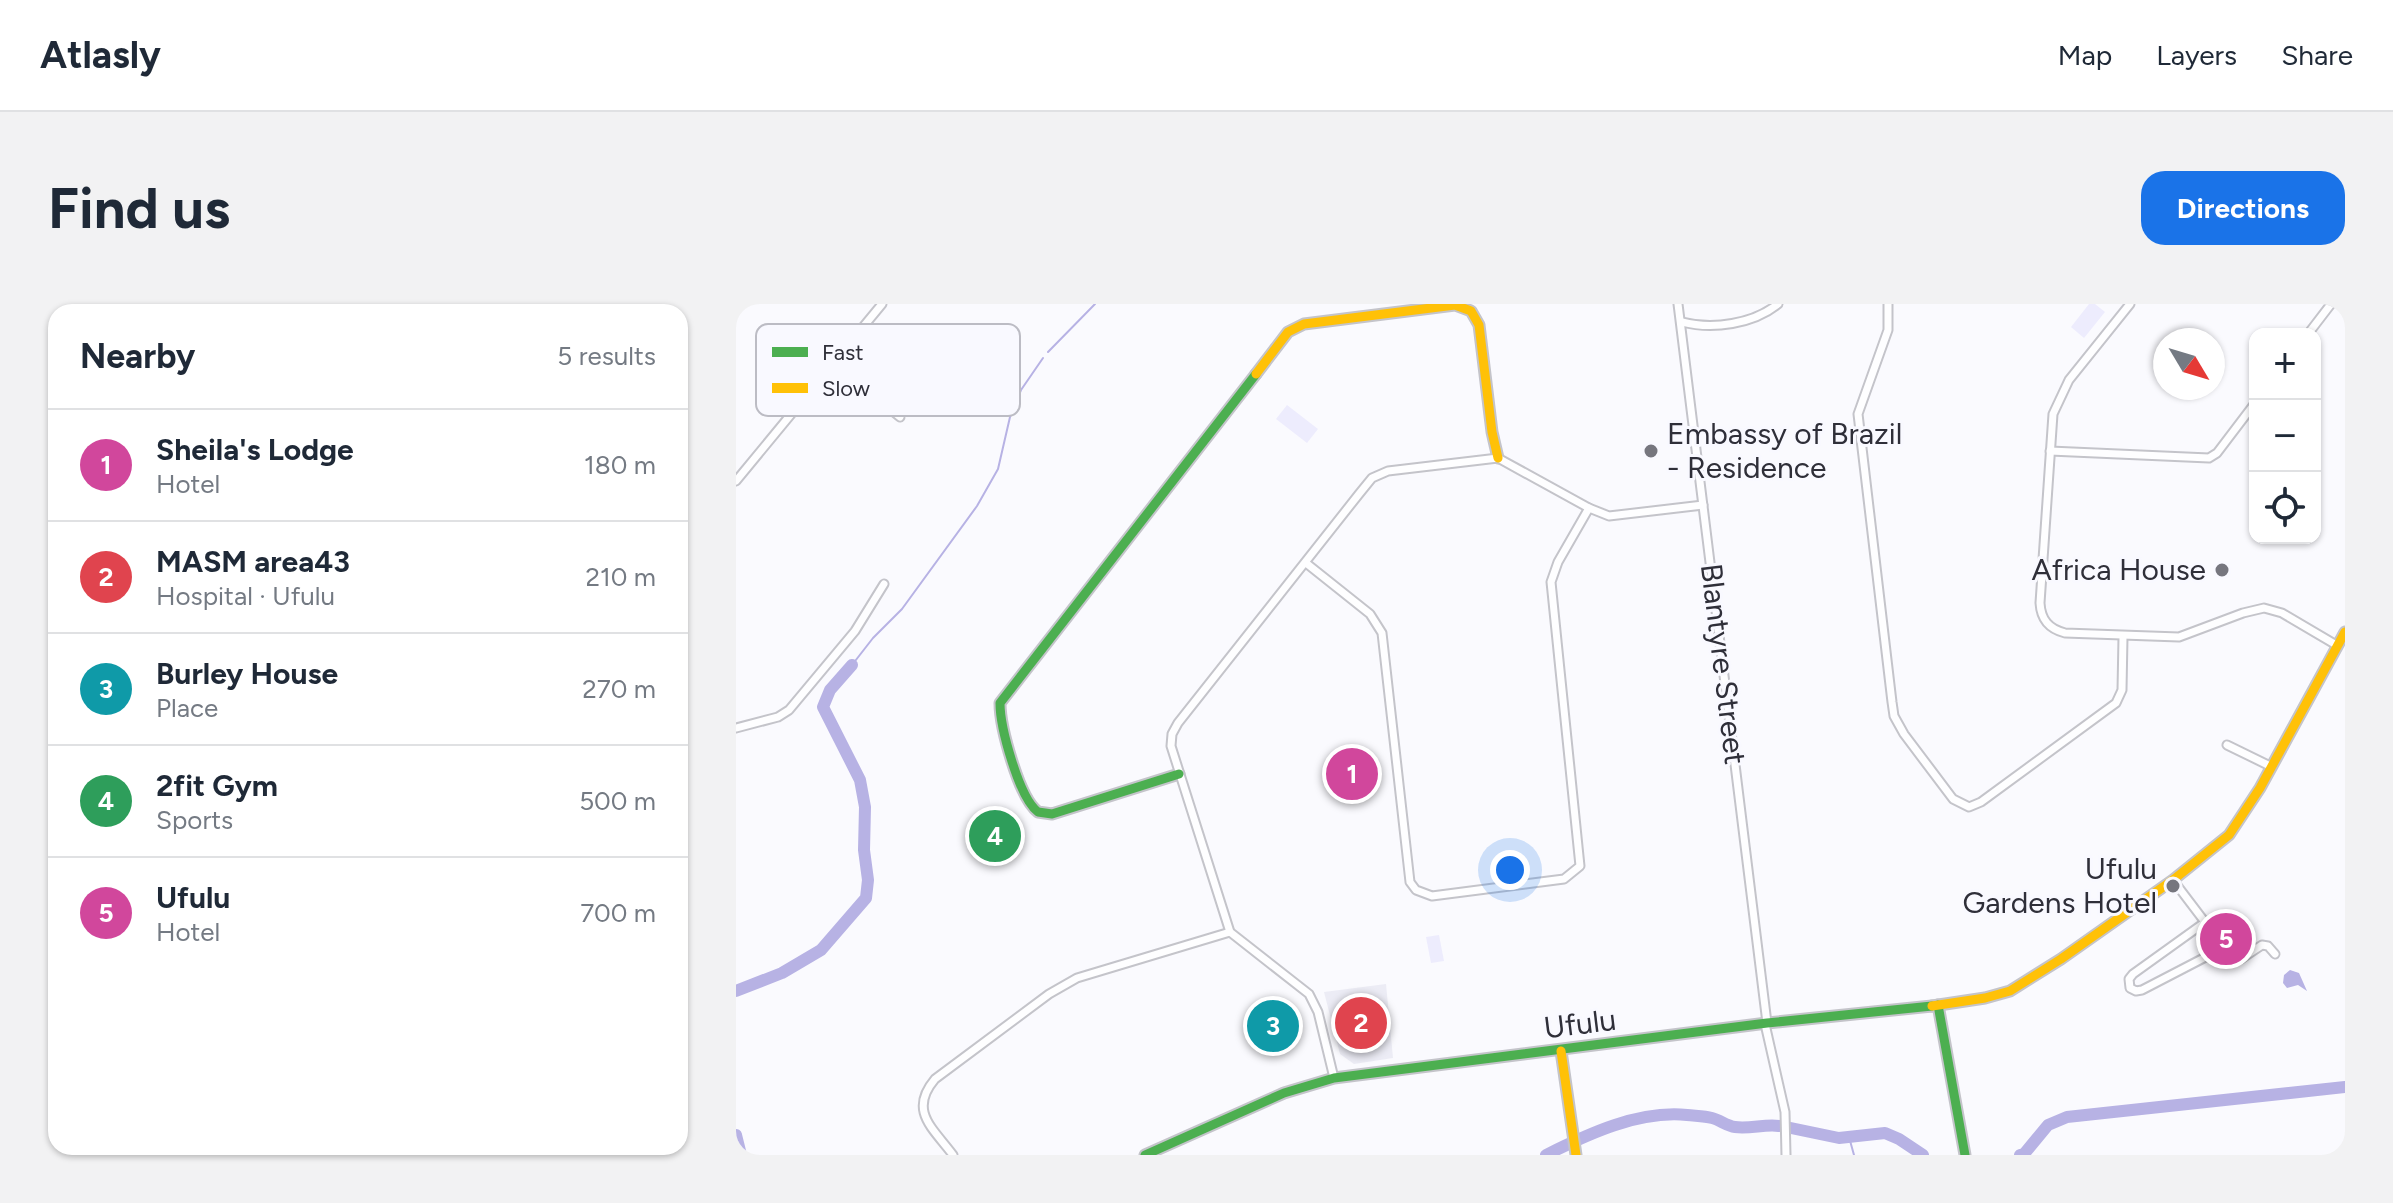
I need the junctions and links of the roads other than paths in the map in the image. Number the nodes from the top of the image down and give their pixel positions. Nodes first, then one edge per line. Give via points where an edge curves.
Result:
1 (882, 304) edge
2 (1678, 304) edge
3 (1778, 304) edge
4 (1888, 304) edge
5 (2130, 304) edge
6 (2331, 304) edge
7 (1682, 322) junction
8 (865, 324) edge
9 (2313, 328) edge
10 (2249, 411) edge
11 (789, 416) edge
12 (2050, 451) junction
13 (1498, 458) junction
14 (736, 481) edge
15 (1703, 505) junction
16 (1589, 508) junction
17 (1306, 563) junction
18 (884, 584) dead end
19 (2345, 632) edge
20 (2123, 637) junction
21 (2338, 646) junction
22 (736, 728) edge
23 (2227, 745) dead end
24 (2272, 767) junction
25 (1179, 774) junction
26 (2173, 880) junction
27 (2204, 923) junction
28 (1230, 932) junction
29 (2223, 948) junction
30 (2275, 954) dead end
31 (1938, 1005) junction
32 (1766, 1024) junction
33 (1561, 1051) junction
34 (1334, 1078) junction
35 (1576, 1154) edge
36 (953, 1155) edge
37 (1145, 1155) edge
38 (1786, 1155) edge
39 (1965, 1155) edge

1 - 8 street
2 - 7 street, Blantyre Street
3 - 7 street via 1764,315 1726,325
4 - 20 street via 1888,330 1860,403 1858,424 1893,711 1904,734 1953,799 1975,806 2116,703 2122,690
5 - 12 street via 2062,391 2053,414
6 - 9 street
7 - 15 street, Blantyre Street
10 - 12 street via 2209,458
11 - 14 street
12 - 20 street via 2042,615 2060,632
13 - 16 street
13 - 17 street via 1379,474
13 - 25 street via 1479,325 1471,311 1455,305 1304,324 1288,332 1000,703 1025,796 1038,812 1052,814
15 - 16 street via 1609,516
15 - 32 street, Blantyre Street
16 - 17 street via 1551,582 1580,861 1575,873 1564,879 1432,896 1416,890 1410,882 1382,633 1370,614
17 - 25 street via 1178,723 1171,740
18 - 22 street via 855,631 789,710
19 - 21 street, Ufulu
20 - 21 street via 2179,637 2264,608
21 - 24 street, Ufulu
23 - 24 street
24 - 26 street, Ufulu via 2229,835
25 - 28 street
26 - 27 street
26 - 31 street, Ufulu via 2010,991
27 - 29 street
27 - 29 street via 2130,976 2130,988 2142,990
28 - 34 street via 1309,994
28 - 36 street via 1077,978 935,1079 922,1110
29 - 30 street via 2236,961 2262,945
31 - 32 street, Ufulu
31 - 39 street
32 - 33 street, Ufulu
32 - 38 street, Blantyre Street via 1785,1112
33 - 34 street, Ufulu
33 - 35 street
34 - 37 street, Ufulu via 1284,1093

